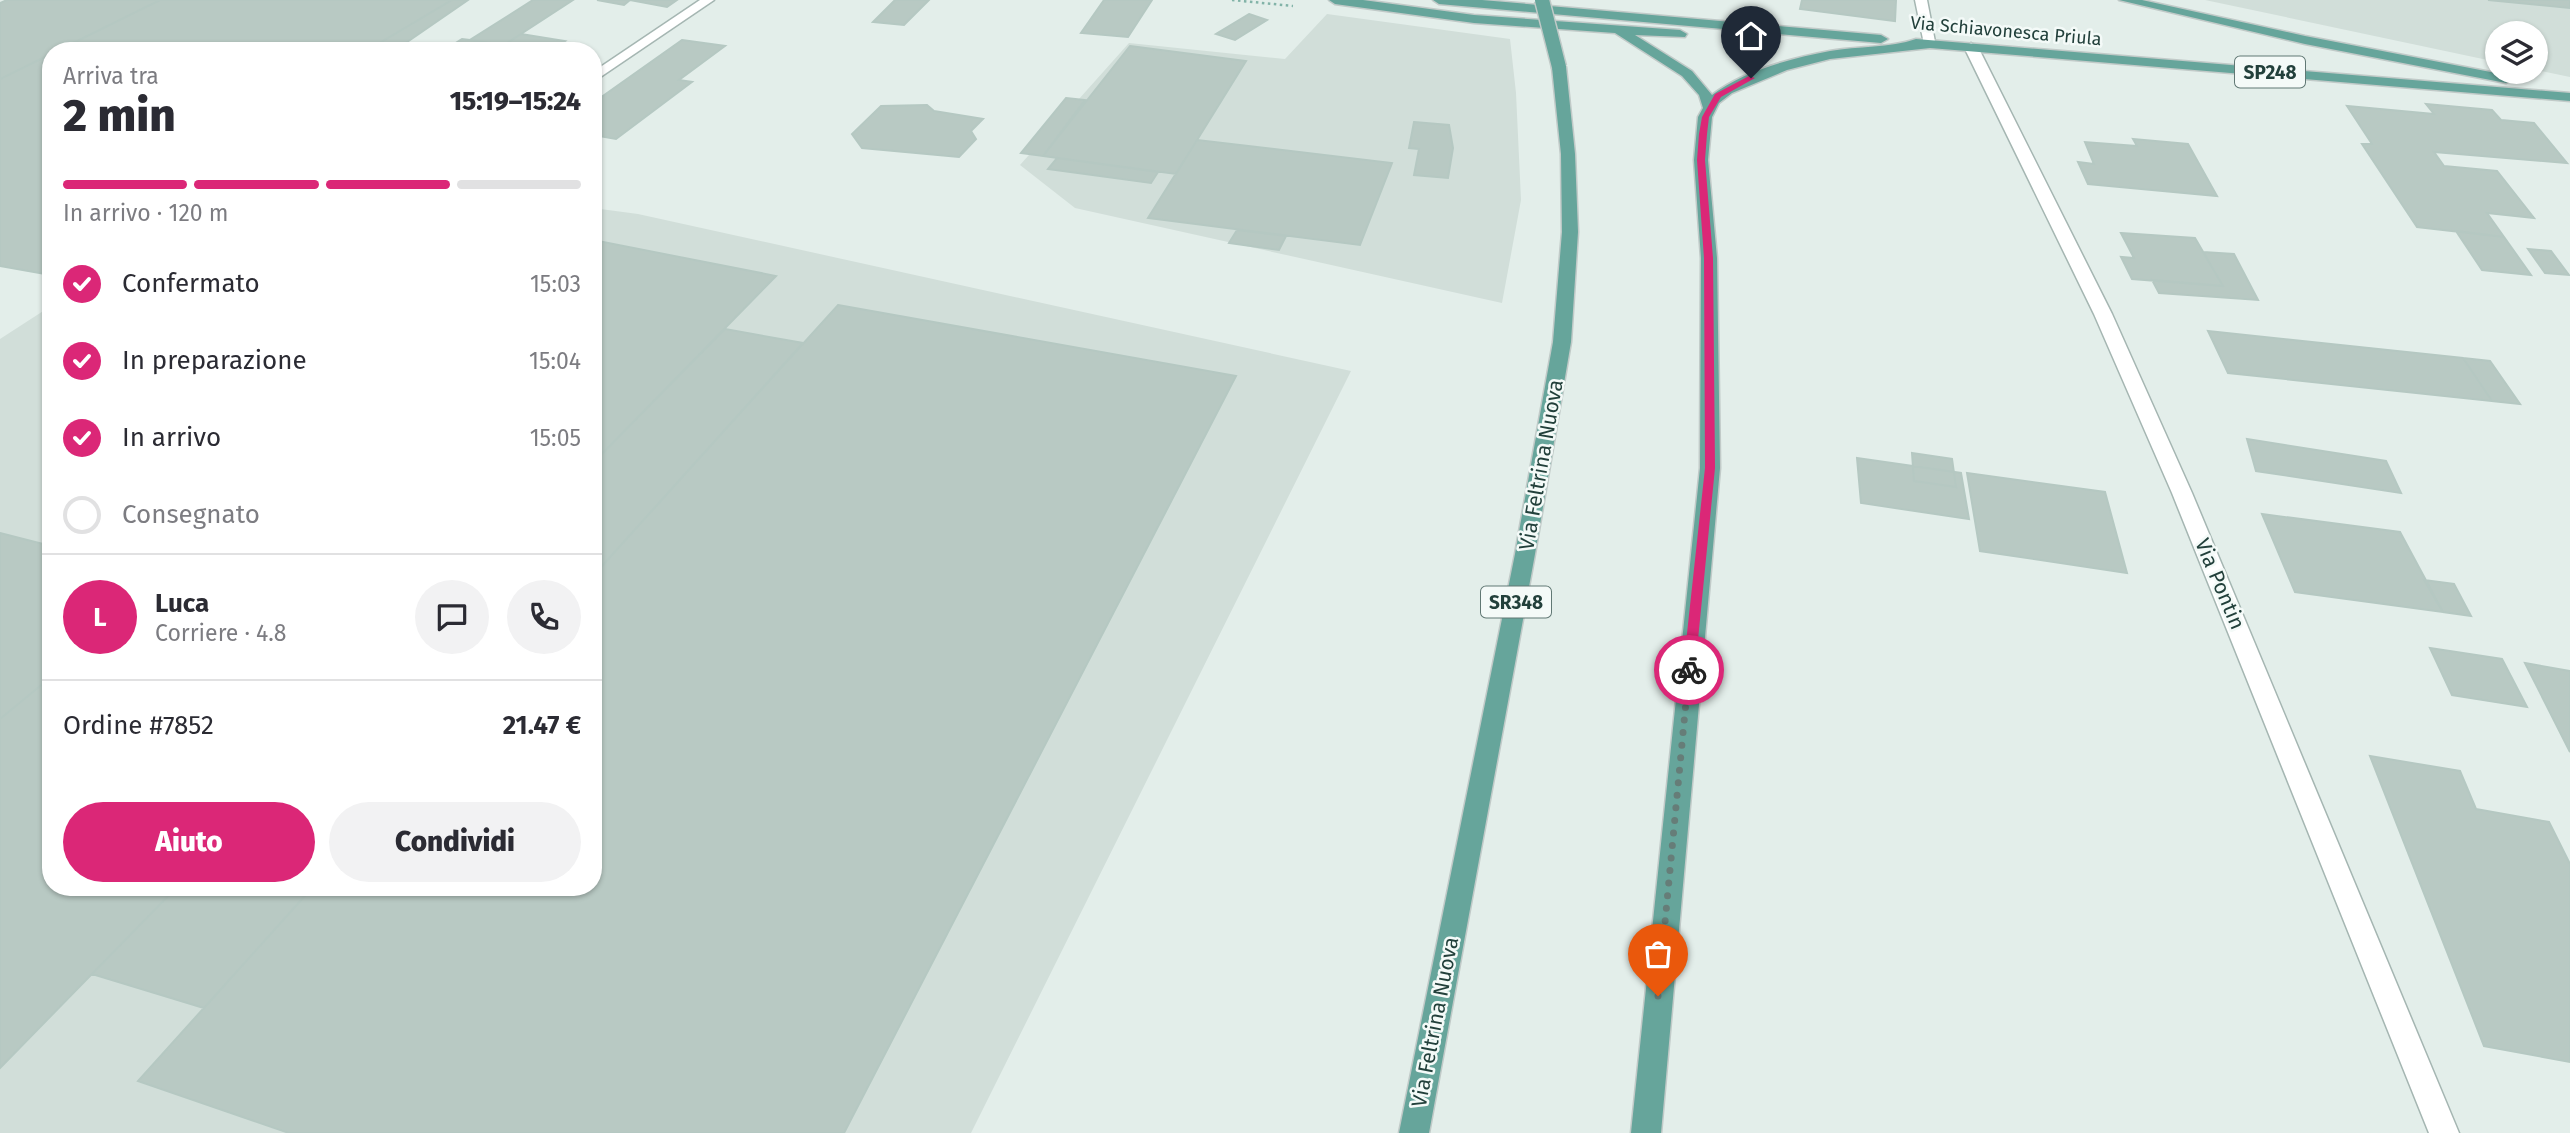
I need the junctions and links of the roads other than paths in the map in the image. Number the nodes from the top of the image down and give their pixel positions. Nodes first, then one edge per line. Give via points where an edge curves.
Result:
1 (708, 0) edge
2 (1335, 0) edge
3 (1354, 0) edge
4 (1438, 0) edge
5 (1542, 0) edge
6 (1583, 0) edge
7 (1921, 0) edge
8 (2126, 0) edge
9 (1559, 9) junction
10 (1618, 30) junction
11 (1931, 44) junction
12 (1971, 47) junction
13 (602, 72) edge
14 (2570, 90) edge
15 (2570, 97) edge
16 (1709, 107) junction
17 (1414, 1133) edge
18 (1646, 1133) edge
19 (2444, 1133) edge

1 - 13 street
2 - 10 main road via 1435,15
3 - 9 main road via 1525,14
4 - 9 main road, Via Schiavonesca Priula / SP248
5 - 17 main road, Via Feltrina Nuova / SR348, bridge via 1559,67 1568,154 1570,232 1562,342
6 - 9 main road
7 - 11 street
8 - 14 main road via 2374,55
9 - 10 main road
9 - 11 main road, Via Schiavonesca Priula / SP248
10 - 11 main road
10 - 16 main road via 1696,82 1707,93
11 - 12 main road, Via Schiavonesca Priula / SP248
11 - 16 main road via 1802,60 1738,84
12 - 15 main road, Via Schiavonesca Priula / SP248
12 - 19 street, Via Pontin via 2103,314 2182,493
16 - 18 main road via 1701,160 1709,258 1710,468

